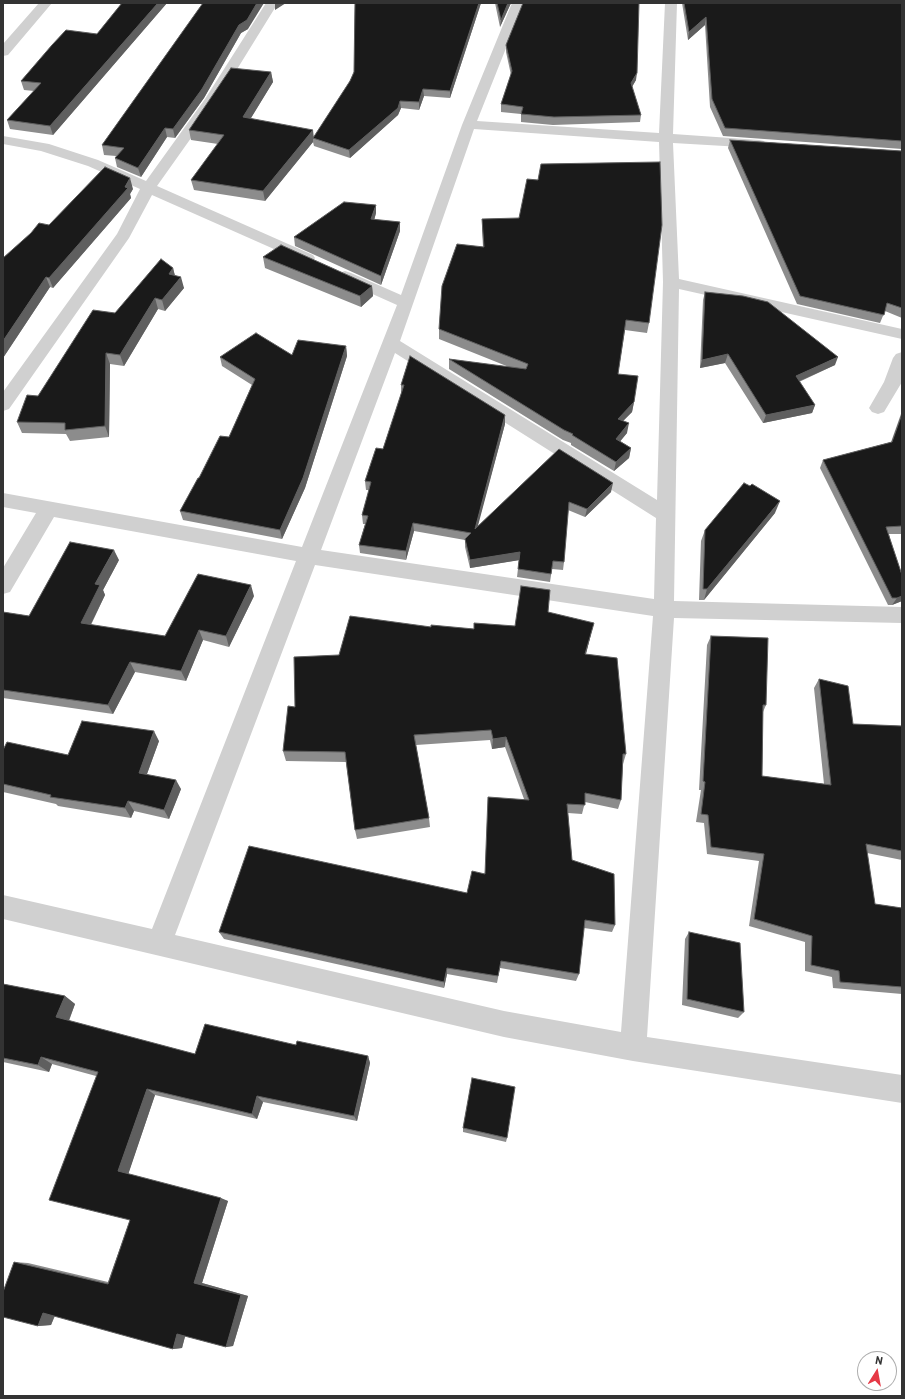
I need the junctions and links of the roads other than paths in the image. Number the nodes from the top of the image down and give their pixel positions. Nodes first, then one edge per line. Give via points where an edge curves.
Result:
1 (46, 3) edge
2 (272, 3) edge
3 (518, 3) edge
4 (671, 3) edge
5 (3, 52) edge
6 (469, 125) junction
7 (666, 138) junction
8 (3, 140) edge
9 (776, 145) edge
10 (149, 187) junction
11 (320, 264) edge
12 (335, 271) edge
13 (671, 282) junction
14 (406, 303) junction
15 (902, 334) edge
16 (391, 343) junction
17 (902, 358) edge
18 (3, 405) edge
19 (878, 408) dead end
20 (3, 500) edge
21 (49, 508) junction
22 (666, 515) junction
23 (308, 556) junction
24 (3, 586) edge
25 (664, 608) junction
26 (902, 615) edge
27 (3, 907) edge
28 (159, 943) junction
29 (633, 1048) junction
30 (902, 1088) edge

1 - 5 street
2 - 10 street via 212,100
3 - 6 street
4 - 7 street
6 - 7 street
6 - 14 street
7 - 9 street
7 - 13 street
8 - 10 street via 44,147 93,163
10 - 11 street
10 - 18 street via 124,235
12 - 14 street
13 - 15 street
13 - 22 street
14 - 16 street
16 - 22 street
16 - 23 street
17 - 19 street via 893,382
20 - 21 street
21 - 23 street
21 - 24 street
22 - 25 street
23 - 25 street
23 - 28 street
25 - 26 street
25 - 29 street
27 - 28 street
28 - 29 street via 504,1024
29 - 30 street

